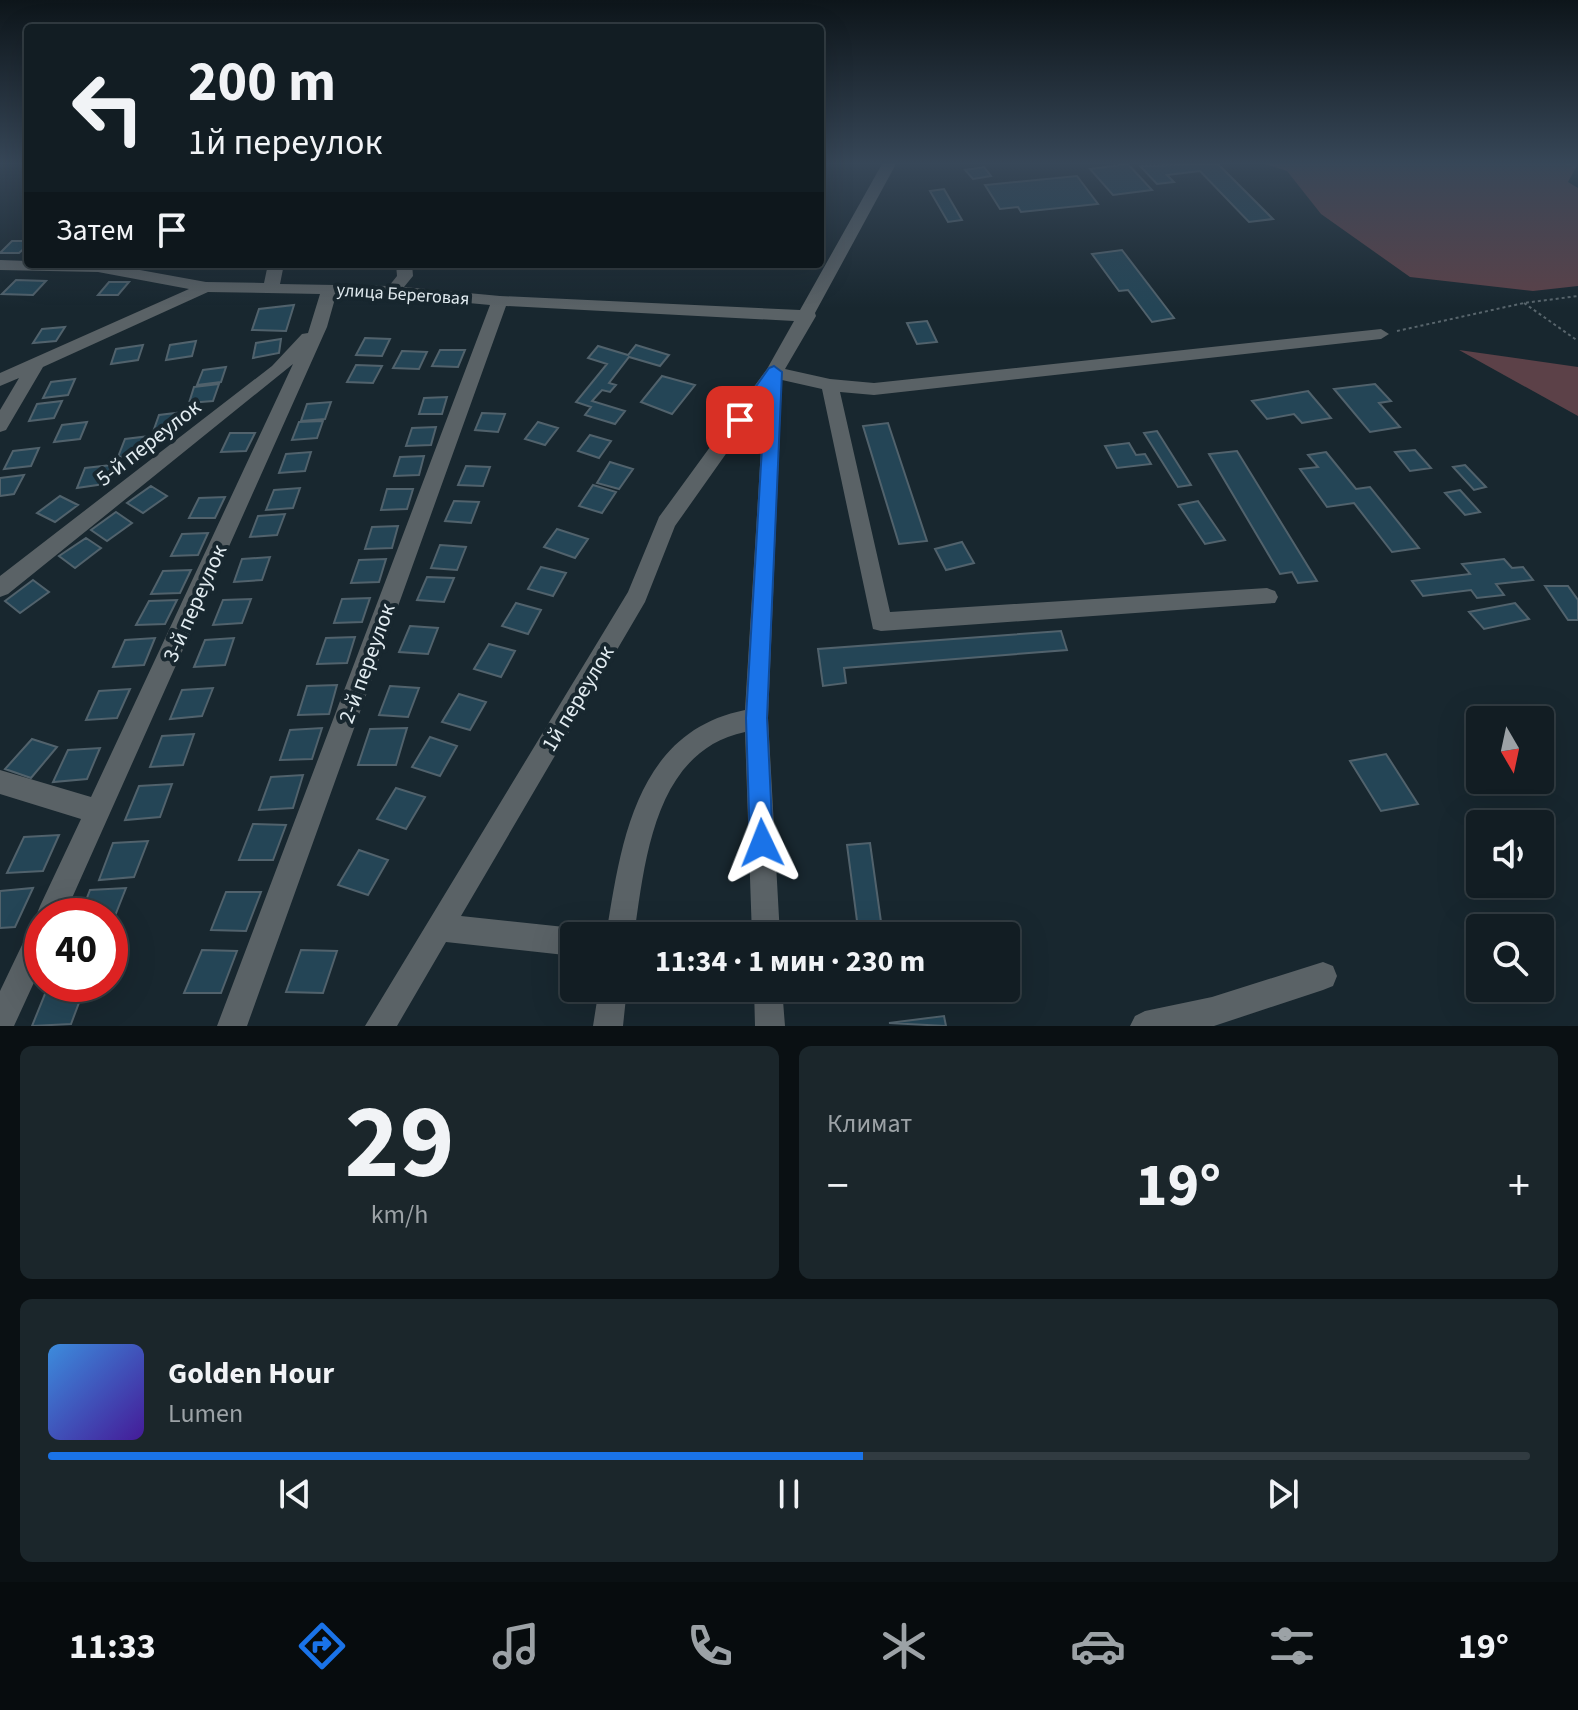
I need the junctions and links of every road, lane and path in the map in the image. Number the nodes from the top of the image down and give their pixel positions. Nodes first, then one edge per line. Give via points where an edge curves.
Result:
1 (863, 212) edge
2 (0, 265) edge
3 (24, 265) edge
4 (103, 268) edge
5 (275, 268) edge
6 (404, 268) edge
7 (206, 287) junction
8 (271, 288) junction
9 (331, 288) junction
10 (393, 291) junction
11 (1578, 296) edge
12 (500, 301) junction
13 (1524, 303) junction
14 (808, 316) junction
15 (319, 327) junction
16 (1381, 334) joint
17 (1578, 341) edge
18 (36, 365) junction
19 (774, 372) junction
20 (0, 373) edge
21 (0, 380) edge
22 (830, 385) junction
23 (0, 425) edge
24 (0, 588) edge
25 (1267, 597) dead end
26 (756, 718) junction
27 (0, 782) edge
28 (99, 812) junction
29 (58, 898) edge
30 (622, 922) edge
31 (765, 922) edge
32 (441, 928) junction
33 (560, 941) edge
34 (24, 972) edge
35 (1323, 976) dead end
36 (611, 1002) edge
37 (769, 1002) edge
38 (0, 1023) edge
39 (232, 1026) edge
40 (380, 1026) edge
41 (608, 1026) edge
42 (770, 1026) edge
43 (1145, 1026) edge

1 - 14 street
2 - 3 street, улица Береговая
4 - 7 street, улица Береговая
5 - 8 street
6 - 10 street via 405,276
7 - 8 street, улица Береговая
7 - 18 street
8 - 9 street, улица Береговая
9 - 10 street, улица Береговая
9 - 15 street, 3-й переулок
10 - 12 street, улица Береговая
11 - 13 path
12 - 14 street, улица Береговая
12 - 39 street, 2-й переулок
13 - 16 path
13 - 17 path
14 - 19 street, 1й переулок
15 - 24 street, 5-й переулок via 278,370
15 - 28 street, 3-й переулок
16 - 22 street via 874,389
18 - 20 street
18 - 21 street
18 - 23 street
19 - 22 street
19 - 26 street
19 - 32 street, 1й переулок via 666,523 637,596
22 - 25 street via 881,622
26 - 30 street via 716,729 671,763 637,828
26 - 31 street
27 - 28 street
28 - 29 street, 3-й переулок
32 - 33 street
32 - 40 street, 1й переулок
34 - 38 street
35 - 43 street via 1212,1012
36 - 41 street
37 - 42 street

